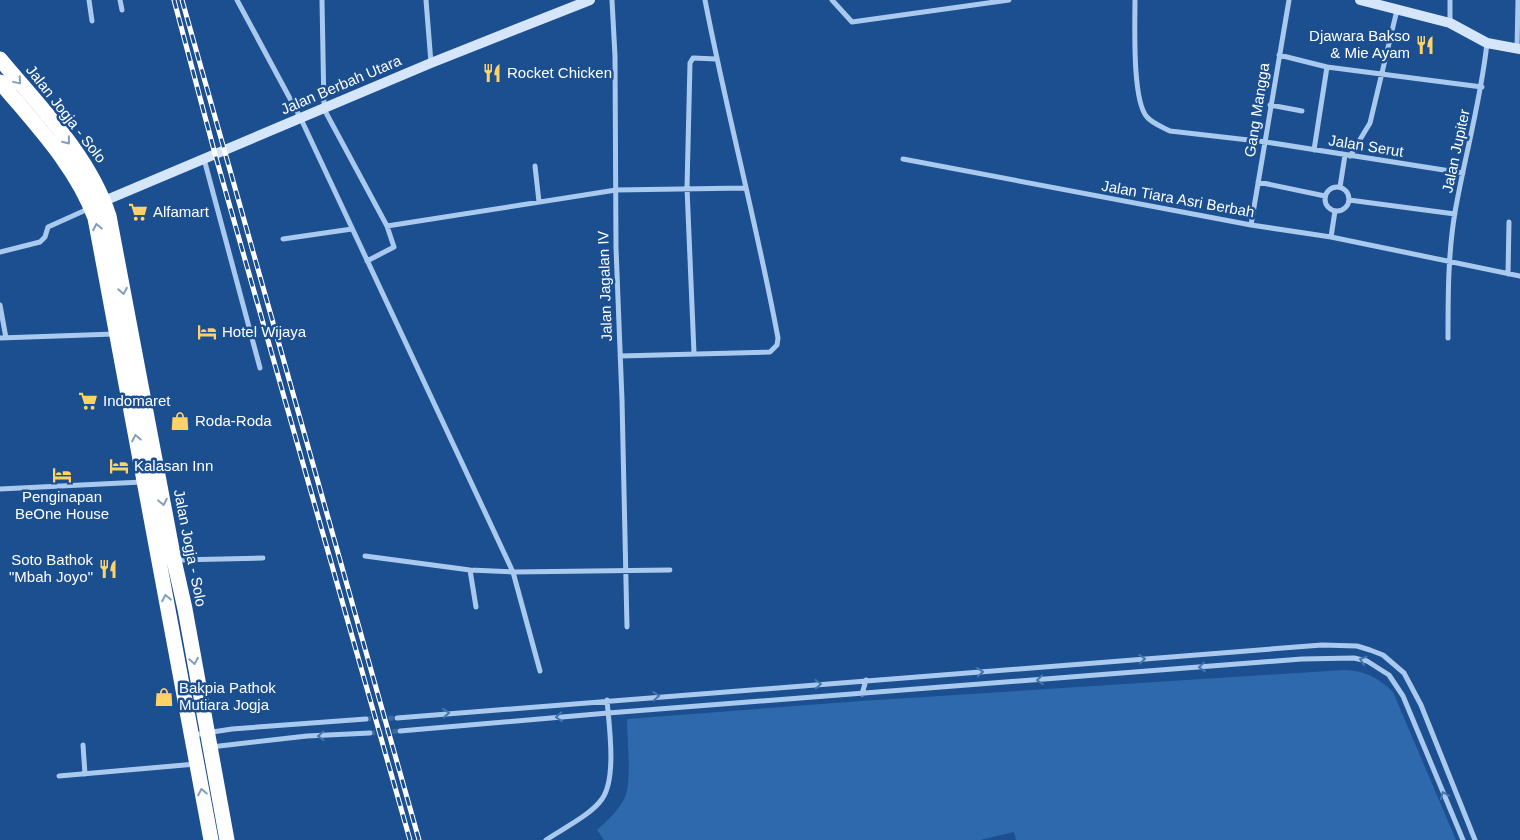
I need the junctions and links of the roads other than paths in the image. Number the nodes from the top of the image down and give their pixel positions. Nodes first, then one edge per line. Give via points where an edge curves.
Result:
1 (89, 0) edge
2 (120, 0) edge
3 (237, 0) edge
4 (322, 0) edge
5 (426, 0) edge
6 (590, 0) edge
7 (612, 0) edge
8 (706, 0) edge
9 (832, 0) edge
10 (1009, 0) edge
11 (1135, 0) edge
12 (1289, 0) edge
13 (1360, 0) edge
14 (1450, 0) edge
15 (1518, 0) edge
16 (1371, 1) edge
17 (122, 10) dead end
18 (1396, 10) junction
19 (92, 21) dead end
20 (1450, 23) junction
21 (1487, 43) junction
22 (1519, 49) edge
23 (1279, 55) junction
24 (0, 59) edge
25 (716, 59) junction
26 (431, 62) junction
27 (1327, 67) junction
28 (1383, 74) junction
29 (0, 82) edge
30 (1482, 87) junction
31 (1270, 105) junction
32 (324, 109) junction
33 (1302, 111) dead end
34 (301, 118) junction
35 (1266, 142) junction
36 (1314, 150) junction
37 (1347, 155) junction
38 (204, 159) junction
39 (904, 159) dead end
40 (535, 166) dead end
41 (1463, 174) junction
42 (1258, 182) junction
43 (1340, 186) junction
44 (687, 188) junction
45 (745, 188) junction
46 (616, 190) junction
47 (1325, 196) junction
48 (1349, 200) junction
49 (539, 202) junction
50 (98, 204) junction
51 (1335, 211) junction
52 (1455, 214) junction
53 (1509, 222) dead end
54 (1251, 225) junction
55 (387, 226) junction
56 (352, 229) junction
57 (1331, 237) junction
58 (283, 239) dead end
59 (0, 252) edge
60 (367, 261) junction
61 (1449, 263) junction
62 (1508, 274) junction
63 (1520, 276) edge
64 (0, 305) edge
65 (116, 334) junction
66 (3, 338) edge
67 (1448, 338) dead end
68 (694, 353) junction
69 (620, 356) junction
70 (260, 368) dead end
71 (144, 482) junction
72 (0, 490) edge
73 (365, 556) dead end
74 (263, 558) dead end
75 (174, 560) junction
76 (470, 570) junction
77 (670, 570) dead end
78 (626, 571) junction
79 (513, 572) junction
80 (476, 607) dead end
81 (627, 627) dead end
82 (540, 671) dead end
83 (866, 680) junction
84 (862, 694) junction
85 (607, 700) junction
86 (608, 713) junction
87 (397, 718) tunnel mouth
88 (366, 719) tunnel mouth
89 (400, 731) tunnel mouth
90 (370, 733) tunnel mouth
91 (83, 745) dead end
92 (199, 746) junction
93 (85, 774) junction
94 (58, 776) dead end
95 (211, 840) edge
96 (226, 840) edge
97 (546, 840) edge
98 (1463, 840) edge
99 (1475, 840) edge

1 - 19 street
2 - 17 street
3 - 34 street
4 - 32 street
5 - 26 street
6 - 26 main road, Jalan Berbah Utara
7 - 46 street, Jalan Jagalan IV
8 - 25 street
9 - 10 street via 852,22
11 - 35 street, Jalan Serut via 1138,95 1147,118 1170,131
12 - 23 street, Gang Mangga
13 - 16 main road
14 - 20 street
15 - 22 street
16 - 18 main road
18 - 20 main road
18 - 28 street
20 - 21 main road
21 - 22 main road
21 - 30 street, Jalan Jupiter
23 - 27 street
23 - 31 street, Gang Mangga
24 -> 50 highway, Jalan Jogja - Solo via 91,174
25 - 44 street via 698,57 690,63
25 - 45 street
26 - 32 main road, Jalan Berbah Utara
27 - 28 street
27 - 36 street
28 - 30 street
28 - 37 street via 1370,123
29 - 50 highway, Jalan Jogja - Solo
30 - 41 street, Jalan Jupiter
31 - 33 street
31 - 35 street, Gang Mangga
32 - 34 main road, Jalan Berbah Utara
32 - 55 street
34 - 38 main road, Jalan Berbah Utara
34 - 56 street
35 - 36 street, Jalan Serut
35 - 42 street, Gang Mangga
36 - 37 street, Jalan Serut
37 - 41 street, Jalan Serut
37 - 43 street
38 - 50 main road, Jalan Berbah Utara
38 - 70 street
39 - 54 street, Jalan Tiara Asri Berbah
40 - 49 street
41 - 52 street, Jalan Jupiter
42 - 47 street
42 - 54 street, Gang Mangga
43 - 47 street via 1330,188
43 - 48 street via 1347,192
44 - 45 street
44 - 46 street
44 - 68 street
45 - 68 street via 764,263 777,345 770,352
46 - 49 street
46 - 69 street, Jalan Jagalan IV
47 - 51 street via 1326,206
48 - 51 street via 1343,210
48 - 52 street
49 - 55 street
50 - 59 street via 48,227 46,237 40,242
65 -> 50 highway, Jalan Jogja - Solo
50 -> 75 highway, Jalan Jogja - Solo via 113,232
51 - 57 street
52 - 61 street, Jalan Jupiter
53 - 62 street
54 - 57 street, Jalan Tiara Asri Berbah
55 - 60 street via 394,247
56 - 58 street
56 - 60 street
57 - 61 street, Jalan Tiara Asri Berbah
60 - 79 street
61 - 62 street, Jalan Tiara Asri Berbah
61 - 67 street, Jalan Jupiter
62 - 63 street, Jalan Tiara Asri Berbah
64 - 66 street
65 - 66 street
71 -> 65 highway, Jalan Jogja - Solo
68 - 69 street
69 - 78 street, Jalan Jagalan IV
71 - 72 street
92 -> 71 highway, Jalan Jogja - Solo
73 - 76 street
74 - 75 street
75 -> 92 highway, Jalan Jogja - Solo via 185,609
76 - 79 street
76 - 80 street
77 - 78 street
78 - 79 street
78 - 81 street, Jalan Jagalan IV
79 - 82 street
83 - 84 street
85 -> 83 street
83 -> 99 street via 1322,645 1357,646 1394,663 1413,686
84 - 86 street
98 -> 84 street via 1396,684 1378,667 1354,658 1302,659
85 - 86 street
87 -> 85 street
86 -> 89 street
86 - 97 street via 610,770 607,791 595,807
88 - 92 street via 232,728
90 -> 92 street
91 - 93 street
92 - 93 street
95 -> 92 highway, Jalan Jogja - Solo
92 - 96 highway, Jalan Jogja - Solo
93 - 94 street

